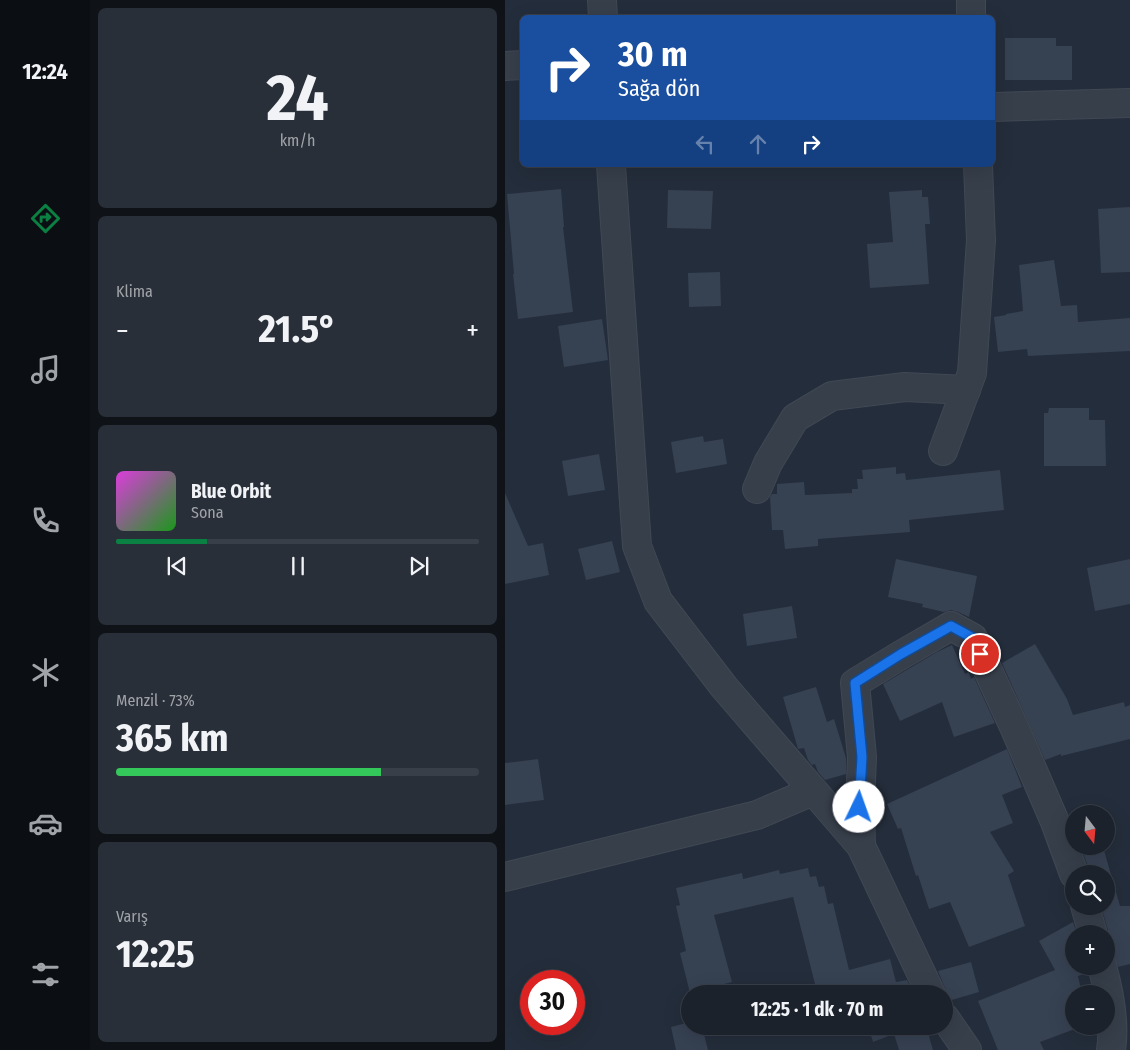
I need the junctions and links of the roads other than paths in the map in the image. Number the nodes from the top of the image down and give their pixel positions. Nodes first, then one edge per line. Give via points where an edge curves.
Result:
1 (602, 0) edge
2 (971, 0) edge
3 (603, 15) edge
4 (971, 15) edge
5 (520, 65) edge
6 (505, 66) edge
7 (1130, 104) edge
8 (995, 107) edge
9 (611, 167) edge
10 (978, 167) edge
11 (966, 390) junction
12 (943, 451) dead end
13 (757, 489) dead end
14 (813, 791) junction
15 (861, 846) junction
16 (1071, 865) edge
17 (505, 878) edge
18 (1104, 975) edge
19 (927, 985) edge
20 (953, 1030) edge
21 (967, 1050) edge
22 (1111, 1050) edge

1 - 3 street
2 - 4 street
5 - 6 street
7 - 8 street
9 - 14 street via 637,546 658,601 724,687
10 - 11 street via 981,240 972,373
11 - 12 street
11 - 13 street via 905,387 833,396 795,418 767,462
14 - 15 street
14 - 17 street via 757,815
15 - 16 street via 862,757 855,683 951,626 973,638 1015,729
15 - 19 street
18 - 22 street via 1113,1037
20 - 21 street

